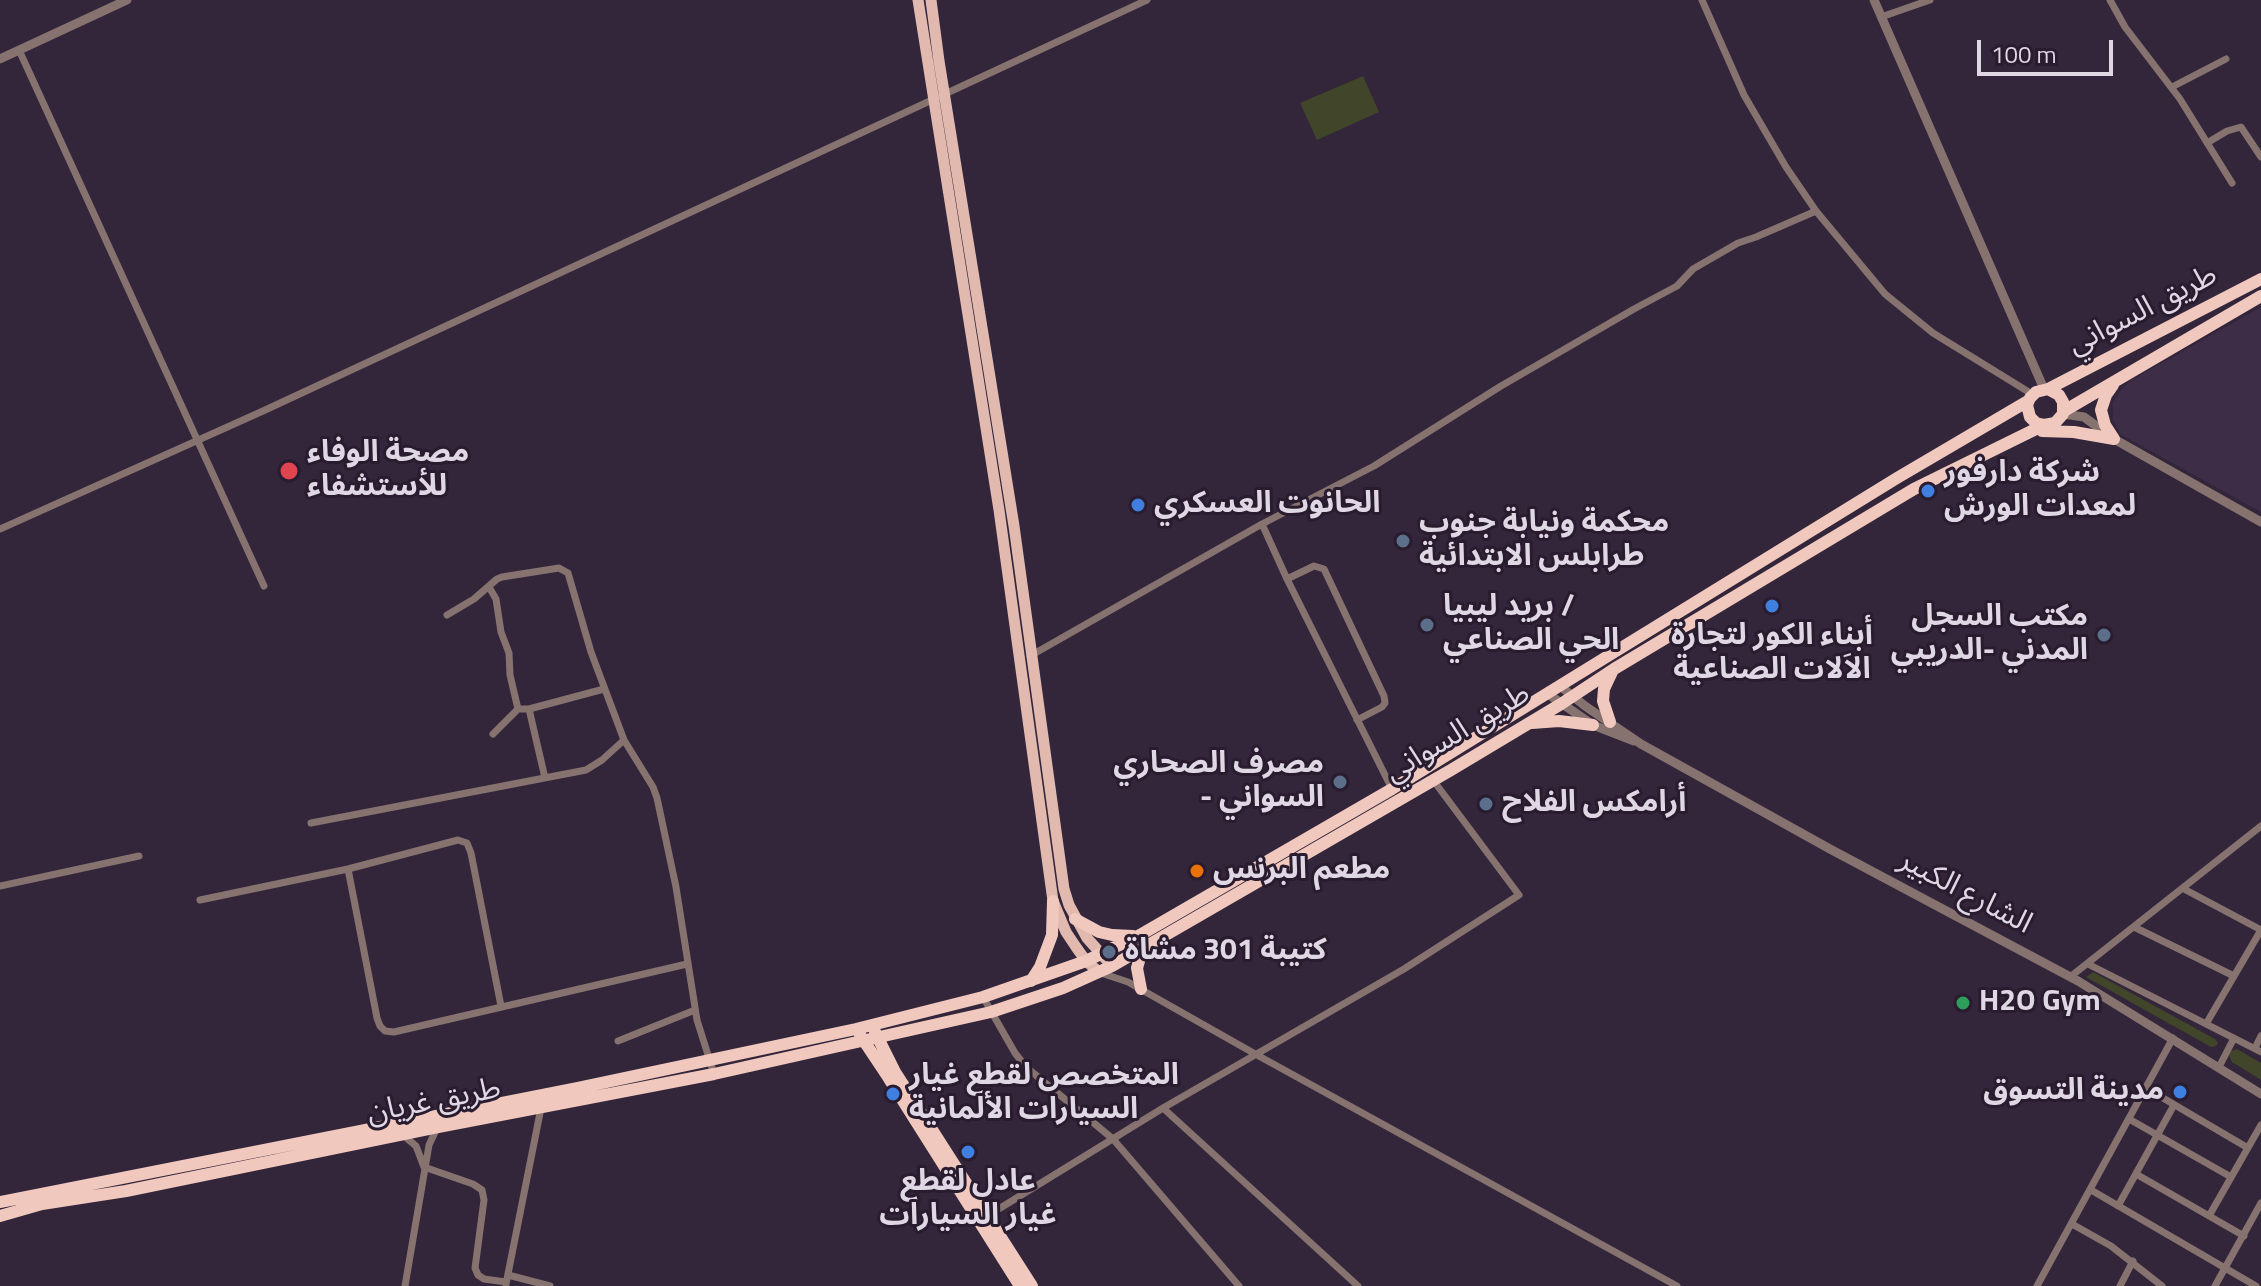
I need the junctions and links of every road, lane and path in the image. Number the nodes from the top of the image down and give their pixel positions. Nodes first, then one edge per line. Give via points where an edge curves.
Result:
1 (127, 0) edge
2 (918, 0) edge
3 (931, 0) edge
4 (1147, 0) edge
5 (1702, 0) edge
6 (1874, 0) edge
7 (1930, 0) edge
8 (2110, 0) edge
9 (1881, 17) junction
10 (19, 50) junction
11 (0, 59) edge
12 (2226, 59) dead end
13 (2172, 87) junction
14 (939, 96) junction
15 (2207, 143) junction
16 (2261, 157) edge
17 (2232, 183) dead end
18 (1816, 211) junction
19 (2261, 279) edge
20 (2261, 296) edge
21 (2116, 381) junction
22 (2038, 393) junction
23 (2063, 412) junction
24 (2044, 425) junction
25 (2030, 432) junction
26 (2114, 439) junction
27 (195, 440) junction
28 (2261, 522) edge
29 (1262, 524) junction
30 (0, 529) edge
31 (1287, 579) junction
32 (264, 586) dead end
33 (489, 587) junction
34 (447, 615) dead end
35 (1033, 654) junction
36 (1020, 663) junction
37 (1614, 669) junction
38 (1560, 686) junction
39 (604, 689) junction
40 (1548, 694) junction
41 (1567, 700) junction
42 (518, 709) junction
43 (529, 709) junction
44 (1357, 720) junction
45 (1610, 722) junction
46 (1525, 724) junction
47 (1593, 725) junction
48 (493, 734) dead end
49 (624, 740) junction
50 (1641, 744) junction
51 (545, 778) junction
52 (1433, 780) junction
53 (1392, 789) junction
54 (311, 823) dead end
55 (2260, 828) edge
56 (139, 856) dead end
57 (348, 869) junction
58 (0, 886) edge
59 (2184, 889) junction
60 (200, 900) dead end
61 (1053, 901) junction
62 (1075, 919) junction
63 (2134, 927) junction
64 (2261, 930) edge
65 (1141, 941) junction
66 (1100, 954) junction
67 (1086, 961) junction
68 (687, 964) junction
69 (2088, 964) junction
70 (1112, 966) junction
71 (1099, 972) junction
72 (2234, 976) junction
73 (2070, 977) junction
74 (1031, 981) junction
75 (1128, 982) junction
76 (1141, 989) junction
77 (983, 997) junction
78 (501, 1006) junction
79 (695, 1010) junction
80 (991, 1012) junction
81 (2206, 1024) junction
82 (871, 1025) junction
83 (856, 1029) junction
84 (2261, 1036) edge
85 (877, 1038) junction
86 (2173, 1038) junction
87 (2234, 1038) junction
88 (618, 1041) dead end
89 (863, 1041) junction
90 (2258, 1050) edge
91 (1257, 1055) junction
92 (709, 1059) junction
93 (2219, 1067) junction
94 (714, 1074) junction
95 (2146, 1088) junction
96 (2261, 1094) edge
97 (2174, 1105) junction
98 (541, 1108) junction
99 (1163, 1108) junction
100 (2129, 1119) junction
101 (2261, 1125) edge
102 (438, 1127) junction
103 (403, 1135) junction
104 (2158, 1135) junction
105 (1113, 1139) junction
106 (2248, 1148) junction
107 (424, 1167) junction
108 (2136, 1174) junction
109 (2231, 1177) junction
110 (2091, 1190) junction
111 (0, 1202) edge
112 (2261, 1203) edge
113 (2118, 1206) junction
114 (0, 1216) edge
115 (2209, 1216) junction
116 (983, 1218) junction
117 (2072, 1224) junction
118 (2244, 1236) junction
119 (2133, 1261) junction
120 (2225, 1269) junction
121 (506, 1281) edge
122 (405, 1286) edge
123 (550, 1286) edge
124 (1019, 1286) edge
125 (1032, 1286) edge
126 (1239, 1286) edge
127 (1358, 1286) edge
128 (1677, 1286) edge
129 (2037, 1286) edge
130 (2120, 1286) edge
131 (2162, 1286) edge
132 (2215, 1286) edge
133 (2256, 1286) edge

1 - 10 street
2 - 14 main road
3 - 14 main road
4 - 14 street
5 - 18 street via 1744,95
6 - 9 street
7 - 9 street
8 - 13 street
9 - 22 street
10 - 11 street
10 - 27 street
12 - 13 street
13 - 15 street
14 - 27 street
14 - 35 main road
14 - 36 main road
15 - 16 street via 2241,127
15 - 17 street
18 - 22 street via 1885,294 1933,333
18 - 29 street via 1738,243 1693,269 1677,286 1374,466
19 - 22 highway, طريق السواني
20 - 21 highway, طريق السواني
21 - 23 highway, طريق السواني
21 - 26 highway via 2101,410
22 - 23 highway via 2056,392
22 - 24 highway via 2028,409 2030,417
22 - 38 highway, طريق السواني
23 - 24 highway via 2055,423
23 - 26 street via 2084,417
24 - 25 highway, طريق السواني
25 - 26 highway
25 - 37 highway, طريق السواني via 1901,496
26 - 28 street
27 - 30 street
27 - 32 street
29 - 31 street
29 - 35 street
31 - 44 street
31 - 44 street via 1314,566 1324,569 1384,696 1382,707
33 - 34 street
33 - 39 street via 502,577 564,569
33 - 42 street via 509,653
35 - 36 street
35 - 62 main road via 1064,889
36 - 61 main road
37 - 41 highway, طريق السواني
37 - 45 highway via 1603,701
38 - 40 highway, طريق السواني
38 - 41 street, الشارع الكبير
39 - 43 street
39 - 49 street
40 - 41 street, الشارع الكبير
40 - 53 highway, طريق السواني
41 - 45 street, الشارع الكبير
41 - 46 highway, طريق السواني
41 - 47 street, الشارع الكبير
42 - 43 street
42 - 48 street
43 - 51 street
44 - 53 street
45 - 50 street, الشارع الكبير
46 - 47 highway
46 - 52 highway, طريق السواني
47 - 50 street, الشارع الكبير
49 - 51 street via 586,770
49 - 68 street via 657,798
50 - 73 street, الشارع الكبير
51 - 54 street
52 - 65 highway, طريق السواني
52 - 91 street via 1519,895
53 - 65 highway, طريق السواني
55 - 59 street
56 - 58 street
57 - 60 street
57 - 78 street via 385,1031
57 - 78 street via 458,840 467,843
59 - 63 street
59 - 64 street
61 - 67 main road
61 - 74 highway via 1052,935
62 - 65 highway
62 - 66 main road
63 - 69 street
63 - 72 street
64 - 72 street
65 - 66 highway, طريق السواني
65 - 70 highway, طريق السواني
65 - 76 highway
66 - 67 highway, طريق السواني
66 - 70 main road
67 - 71 main road
67 - 74 highway, طريق السواني
68 - 78 street
68 - 79 street
69 - 73 street
69 - 81 street
70 - 71 highway, طريق السواني
70 - 75 street
71 - 75 street
71 - 80 highway, طريق السواني
72 - 81 street
73 - 86 street, الشارع الكبير
74 - 77 highway, طريق السواني
75 - 76 street
76 - 91 street
77 - 80 street
77 - 82 highway, طريق السواني
79 - 88 street
79 - 92 street
80 - 85 highway, طريق السواني
80 - 105 street via 1026,1067
81 - 87 street
82 - 83 highway, طريق غريان
82 - 85 highway
83 - 89 highway
83 - 92 highway, طريق غريان
84 - 90 street
85 - 89 highway, طريق غريان
85 - 116 highway
86 - 93 street, الشارع الكبير
86 - 95 street
87 - 90 street
87 - 93 street
89 - 94 highway, طريق غريان
89 - 116 highway
91 - 99 street
91 - 128 street
92 - 94 street
92 - 111 highway, طريق غريان
93 - 96 street, الشارع الكبير
94 - 98 highway, طريق غريان
95 - 97 street
95 - 100 street
97 - 104 street
97 - 106 street
98 - 102 highway, طريق غريان
98 - 121 street
99 - 105 street
99 - 127 street
100 - 104 street
100 - 110 street
101 - 106 street
102 - 103 highway, طريق غريان
102 - 107 street
103 - 107 street via 416,1146
103 - 114 highway, طريق غريان
104 - 108 street
104 - 109 street
105 - 116 street
105 - 126 street
106 - 109 street
107 - 121 street via 482,1190 475,1268 484,1279
107 - 122 street
108 - 113 street
108 - 115 street
109 - 115 street
110 - 113 street
110 - 117 street
112 - 118 street
113 - 120 street
115 - 118 street
116 - 124 highway
116 - 125 highway
117 - 119 street
117 - 129 street
118 - 120 street
119 - 130 street
119 - 131 street
120 - 132 street
120 - 133 street
121 - 123 street

